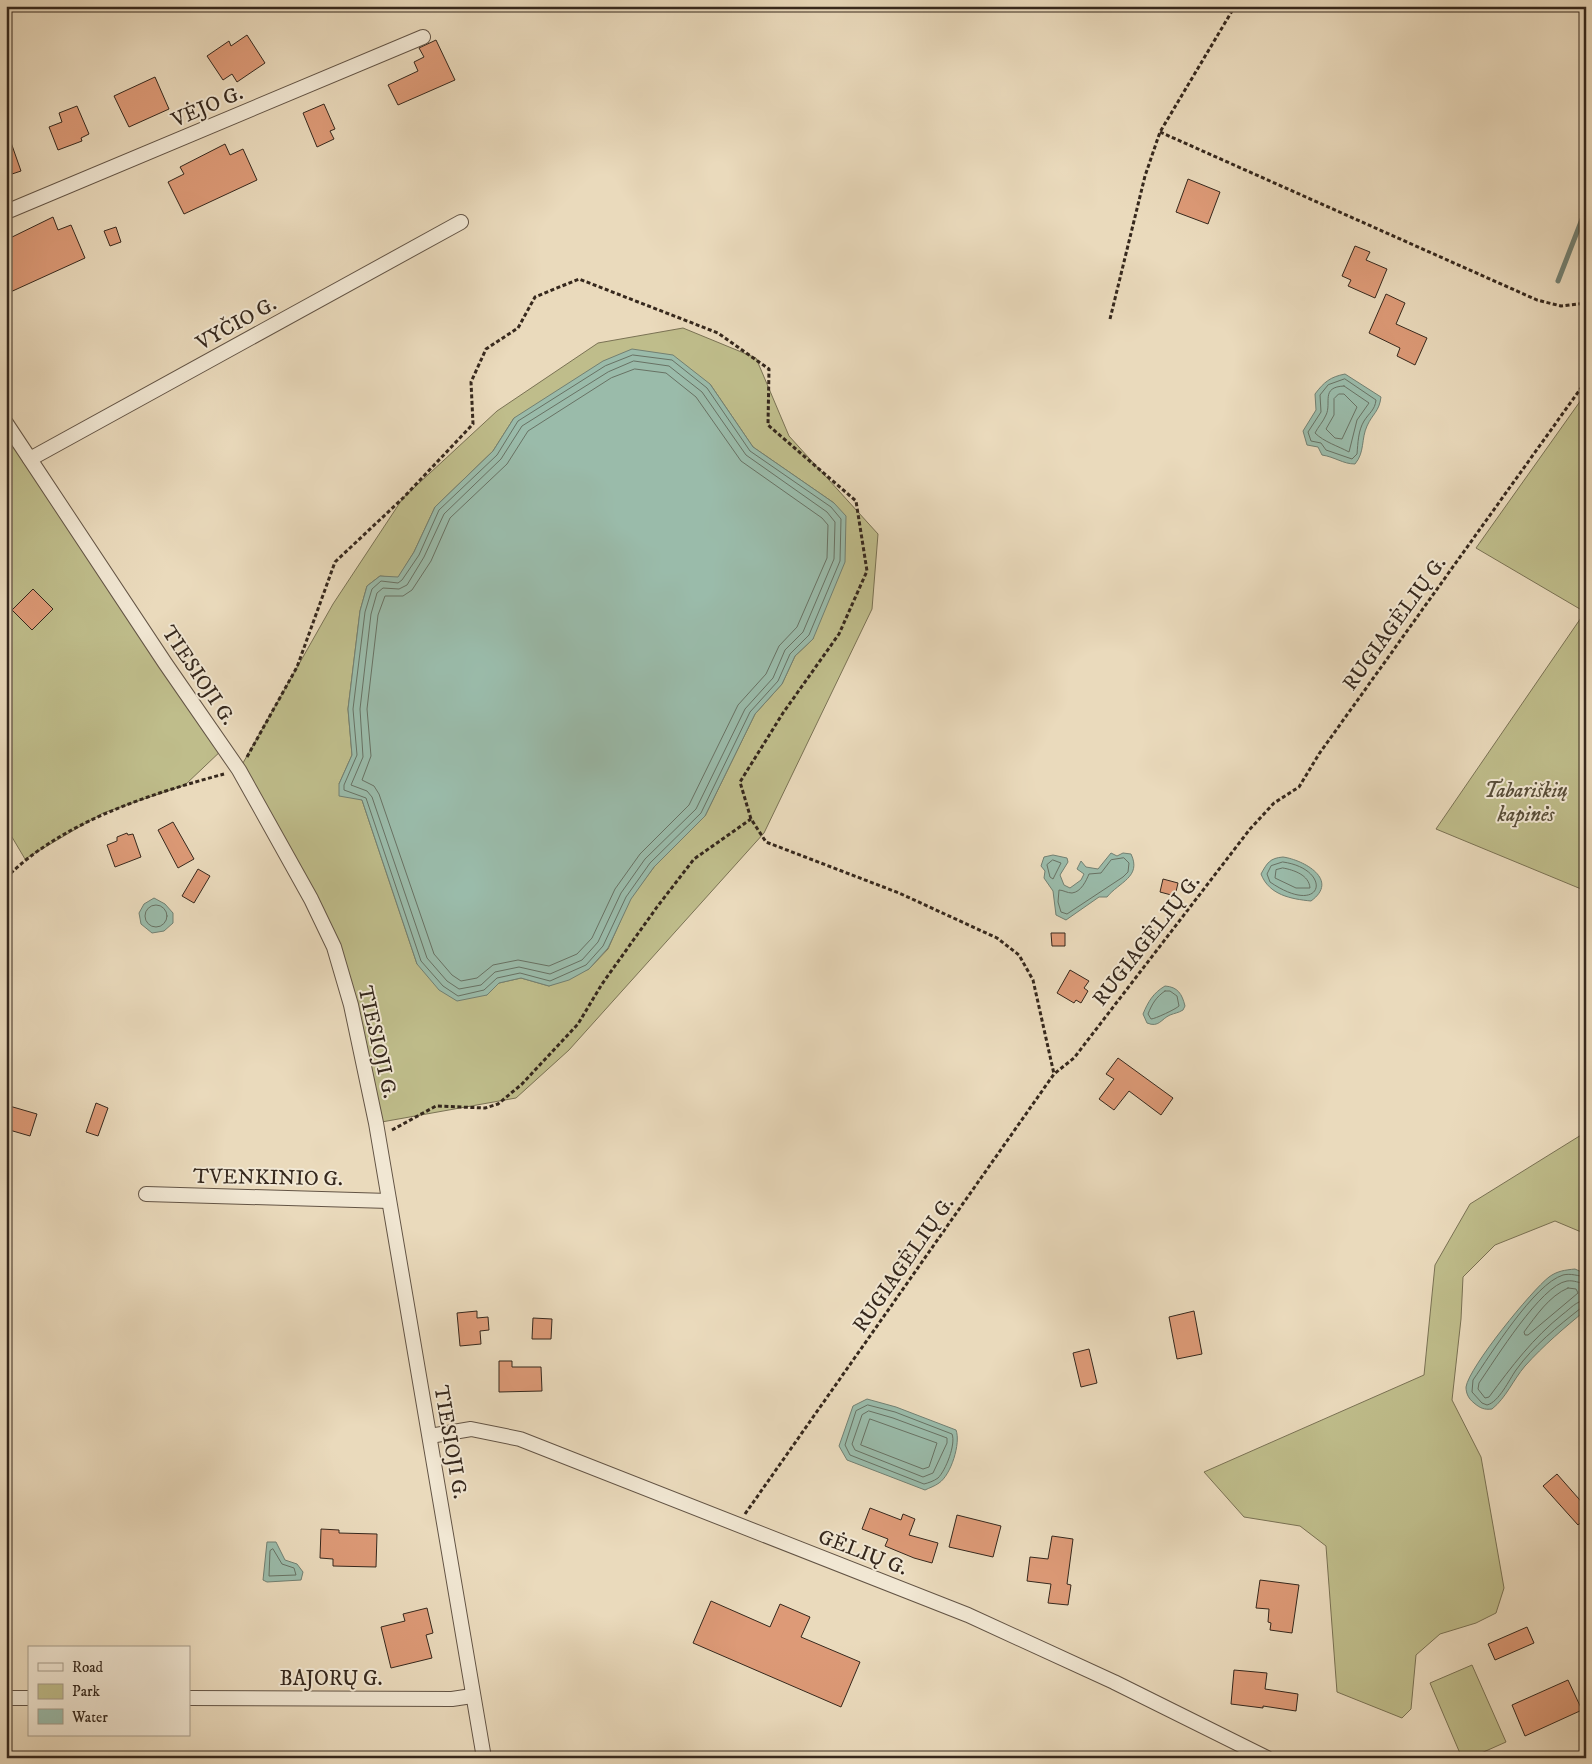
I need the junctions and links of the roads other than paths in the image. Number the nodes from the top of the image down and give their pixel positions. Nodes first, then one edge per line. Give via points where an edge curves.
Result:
1 (423, 37) dead end
2 (6, 212) edge
3 (461, 222) dead end
4 (6, 423) edge
5 (30, 459) junction
6 (146, 1194) dead end
7 (389, 1200) junction
8 (430, 1436) junction
9 (472, 1696) junction
10 (6, 1698) edge
11 (28, 1698) edge
12 (190, 1698) edge
13 (484, 1758) edge
14 (1267, 1758) edge

1 - 2 street, VĖJO G.
3 - 5 street, VYČIO G.
4 - 5 street, TIESIOJI G.
5 - 7 street, TIESIOJI G. via 239,770 311,899 334,947 351,1005
6 - 7 street, TVENKINIO G.
7 - 8 street, TIESIOJI G.
8 - 9 street, TIESIOJI G.
8 - 14 street, GĖLIŲ G. via 471,1429 520,1439 968,1615 1106,1678
9 - 12 street, BAJORŲ G.
9 - 13 street, TIESIOJI G.
10 - 11 street

